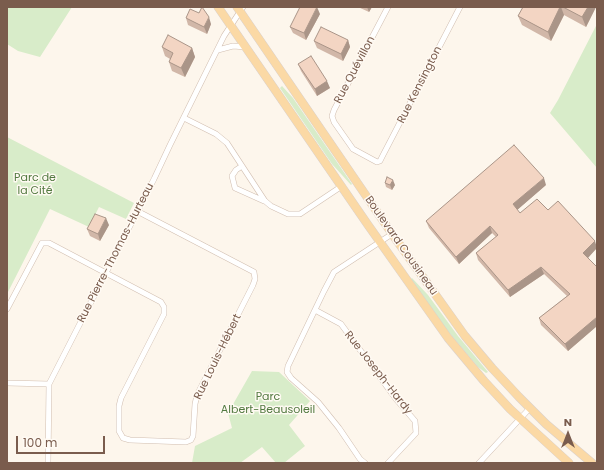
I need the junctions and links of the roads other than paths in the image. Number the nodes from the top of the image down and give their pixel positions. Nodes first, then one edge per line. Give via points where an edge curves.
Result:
1 (218, 7) edge
2 (388, 7) edge
3 (460, 7) edge
4 (240, 9) edge
5 (231, 25) junction
6 (246, 47) junction
7 (218, 50) junction
8 (184, 118) junction
9 (378, 162) joint
10 (242, 166) junction
11 (342, 186) junction
12 (265, 201) junction
13 (138, 211) junction
14 (392, 234) junction
15 (380, 242) junction
16 (106, 273) junction
17 (7, 309) edge
18 (315, 310) junction
19 (7, 384) edge
20 (49, 384) junction
21 (530, 408) junction
22 (520, 419) junction
23 (48, 463) edge
24 (365, 463) edge
25 (388, 463) edge
26 (479, 463) edge
27 (569, 463) edge
28 (592, 463) edge

1 - 5 main road, Boulevard Cousineau
2 - 9 street, Rue Quévillon via 332,116 353,148
3 - 9 street, Rue Kensington
4 - 5 street, Rue Pierre-Thomas-Hurteau
4 - 14 main road, Boulevard Cousineau
5 - 6 main road, Boulevard Cousineau
5 - 7 street, Rue Pierre-Thomas-Hurteau
6 - 7 street via 233,46
6 - 11 main road, Boulevard Cousineau
7 - 8 street, Rue Pierre-Thomas-Hurteau
8 - 10 street via 216,134 227,143
8 - 13 street, Rue Pierre-Thomas-Hurteau
10 - 12 street
10 - 12 street via 232,176 235,188
11 - 12 street via 300,214 288,214
11 - 15 main road, Boulevard Cousineau
13 - 16 street, Rue Pierre-Thomas-Hurteau
13 - 16 street, Rue Louis-Hébert via 254,272 253,285 197,395 191,440 130,440 123,438 119,431 121,398 164,314 164,307 161,302
14 - 15 street
14 - 21 main road, Boulevard Cousineau via 465,336
15 - 18 street via 334,272
15 - 22 main road, Boulevard Cousineau via 452,344
16 - 17 street via 49,243 42,243
16 - 20 street, Rue Pierre-Thomas-Hurteau
18 - 24 street via 287,372 318,402
18 - 25 street, Rue Joseph-Hardy via 341,324 415,421 416,433
19 - 20 street
20 - 23 street, Rue Pierre-Thomas-Hurteau
21 - 22 street
21 - 28 main road, Boulevard Cousineau
22 - 26 street
22 - 27 main road, Boulevard Cousineau

